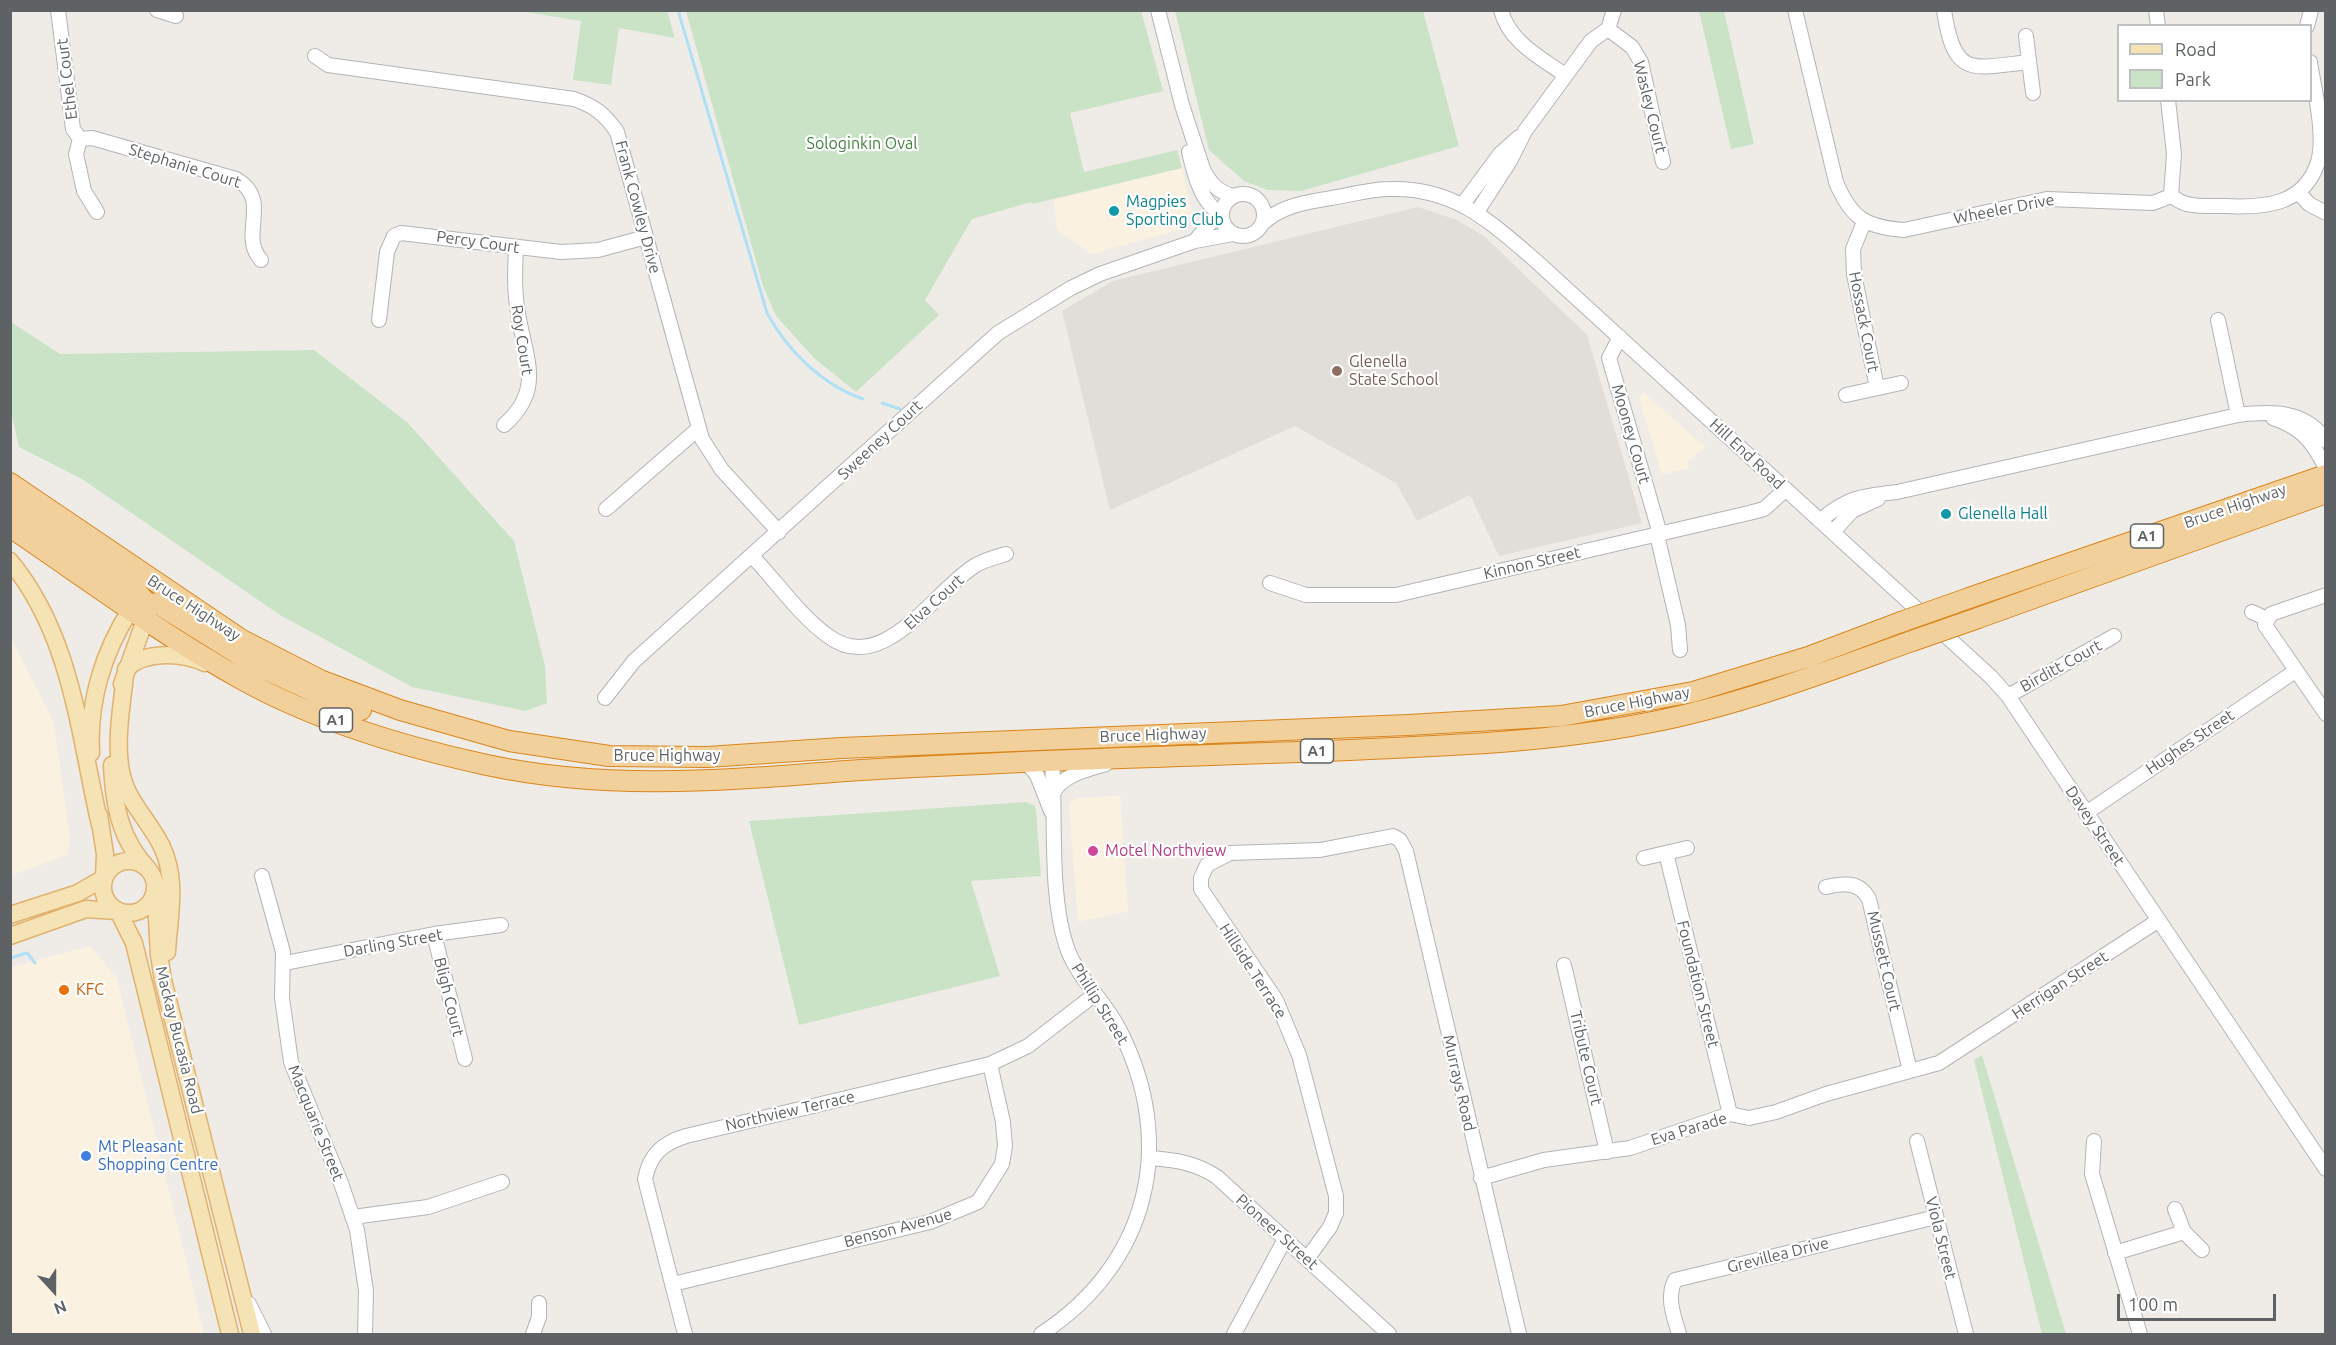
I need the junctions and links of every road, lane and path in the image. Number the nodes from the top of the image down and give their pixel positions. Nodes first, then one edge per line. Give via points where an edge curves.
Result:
1 (58, 10) edge
2 (157, 10) edge
3 (1158, 10) edge
4 (1501, 10) edge
5 (1614, 10) edge
6 (1795, 10) edge
7 (1944, 10) edge
8 (176, 16) dead end
9 (1608, 29) junction
10 (2026, 36) dead end
11 (315, 56) dead end
12 (2029, 62) junction
13 (1565, 75) junction
14 (2312, 82) edge
15 (2033, 93) dead end
16 (2168, 102) edge
17 (1182, 105) junction
18 (1525, 131) junction
19 (80, 139) junction
20 (1664, 162) dead end
21 (2299, 193) junction
22 (1234, 196) junction
23 (2171, 196) junction
24 (1255, 198) junction
25 (1463, 204) junction
26 (1293, 205) junction
27 (97, 212) dead end
28 (1477, 212) junction
29 (2325, 213) edge
30 (1221, 215) junction
31 (1864, 222) junction
32 (1263, 223) junction
33 (1233, 234) junction
34 (646, 237) junction
35 (1195, 241) junction
36 (516, 247) junction
37 (261, 260) dead end
38 (380, 320) dead end
39 (2218, 320) dead end
40 (1620, 337) junction
41 (1901, 383) dead end
42 (1877, 388) junction
43 (1846, 395) dead end
44 (2257, 414) junction
45 (2238, 415) junction
46 (504, 425) dead end
47 (698, 429) junction
48 (2325, 441) edge
49 (2325, 468) edge
50 (2325, 475) edge
51 (10, 483) edge
52 (1785, 490) junction
53 (1897, 492) junction
54 (2325, 493) edge
55 (10, 505) edge
56 (606, 509) dead end
57 (1820, 521) junction
58 (10, 527) edge
59 (779, 532) junction
60 (1833, 532) junction
61 (1659, 535) junction
62 (1006, 554) dead end
63 (752, 556) junction
64 (10, 561) edge
65 (1270, 583) dead end
66 (2325, 595) edge
67 (140, 611) junction
68 (2252, 612) dead end
69 (2267, 620) junction
70 (2114, 636) dead end
71 (1680, 650) dead end
72 (126, 672) junction
73 (2295, 672) junction
74 (247, 682) junction
75 (2008, 696) junction
76 (605, 698) dead end
77 (2325, 714) edge
78 (531, 746) junction
79 (841, 748) junction
80 (1125, 759) junction
81 (1052, 760) junction
82 (1024, 761) junction
83 (1054, 792) junction
84 (1052, 813) junction
85 (2086, 813) junction
86 (100, 825) junction
87 (1393, 836) joint
88 (1687, 848) dead end
89 (1665, 853) junction
90 (1644, 858) dead end
91 (262, 876) dead end
92 (104, 877) junction
93 (152, 877) junction
94 (1826, 887) dead end
95 (117, 911) junction
96 (10, 915) edge
97 (2159, 921) junction
98 (501, 925) dead end
99 (434, 934) junction
100 (10, 936) edge
101 (285, 963) junction
102 (1564, 965) dead end
103 (1094, 995) junction
104 (170, 1005) junction
105 (1962, 1050) joint
106 (465, 1059) dead end
107 (990, 1064) junction
108 (1910, 1071) junction
109 (1730, 1114) junction
110 (1917, 1141) dead end
111 (2094, 1141) dead end
112 (1607, 1152) junction
113 (1151, 1158) junction
114 (2325, 1169) edge
115 (1480, 1178) junction
116 (502, 1182) dead end
117 (2175, 1209) dead end
118 (353, 1217) junction
119 (1936, 1217) junction
120 (2184, 1232) junction
121 (1285, 1239) junction
122 (2202, 1250) dead end
123 (2115, 1252) junction
124 (1307, 1259) junction
125 (239, 1283) junction
126 (673, 1284) junction
127 (539, 1303) dead end
128 (230, 1335) edge
129 (252, 1335) edge
130 (264, 1335) edge
131 (365, 1335) edge
132 (532, 1335) edge
133 (685, 1335) edge
134 (1041, 1335) edge
135 (1234, 1335) edge
136 (1389, 1335) edge
137 (1519, 1335) edge
138 (1679, 1335) edge
139 (1966, 1335) edge
140 (2140, 1335) edge

1 - 19 street, Ethel Court via 73,129
2 - 8 street
3 - 17 street
4 - 13 street via 1516,40
5 - 9 street
6 - 31 street via 1836,182 1843,200
7 - 12 street via 1952,47 1962,62 1972,67
9 - 13 street via 1591,41
9 - 20 street, Wasley Court via 1632,47 1641,62
10 - 12 street
11 - 34 street, Frank Cowley Drive via 328,65 574,99 599,110 617,132
12 - 15 street
13 - 18 street
14 - 21 street via 2319,152 2310,179
16 - 23 street via 2174,154
17 - 22 street via 1208,178 1219,190
17 - 30 street via 1194,174 1213,209
18 - 25 street via 1500,154
18 - 28 street
19 - 27 street, Ethel Court via 76,154 84,191
19 - 37 street, Stephanie Court via 92,138 247,185 254,205 254,252
21 - 23 street via 2280,204 2258,208 2188,205
21 - 29 street
22 - 24 street
22 - 30 street via 1223,206
23 - 31 street, Wheeler Drive via 2152,203 2047,199 1904,230
24 - 26 street, Hill End Road
24 - 32 street via 1263,210
25 - 26 street, Hill End Road via 1429,193 1391,189
25 - 28 street, Hill End Road
26 - 32 street, Hill End Road
28 - 40 street, Hill End Road
30 - 33 street via 1225,227
30 - 35 street, Sweeney Court
31 - 42 street, Hossack Court via 1853,249 1854,274
32 - 33 street via 1248,236
33 - 35 street, Sweeney Court
34 - 36 street, Percy Court via 579,252
34 - 47 street, Frank Cowley Drive
35 - 59 street, Sweeney Court via 1100,274 998,333
36 - 38 street, Percy Court via 392,233
36 - 46 street, Roy Court via 514,283 530,374 529,392 522,407
39 - 45 street
40 - 52 street, Hill End Road
40 - 61 street, Mooney Court via 1609,358
41 - 42 street, Hossack Court
42 - 43 street, Hossack Court
44 - 45 street
44 - 48 street via 2296,417 2311,425
44 - 49 street via 2287,423 2305,434
45 - 53 street
47 - 56 street
47 - 59 street, Frank Cowley Drive via 712,458
50 - 79 highway, Bruce Highway / A1, bridge via 1808,657 1693,692 1561,716
51 - 78 highway, Bruce Highway / A1 via 169,592 271,656 370,700
52 - 57 street, Hill End Road
52 - 61 street, Kinnon Street via 1764,509
53 - 57 street via 1854,497
53 - 60 street via 1852,511
54 - 80 highway, Bruce Highway / A1, bridge via 1747,699 1645,724 1510,743
55 - 67 highway via 132,589
57 - 60 street, Davey Street
58 - 67 highway, Bruce Highway / A1
59 - 63 street, Sweeney Court
60 - 75 street, Davey Street
61 - 65 street, Kinnon Street via 1396,595 1306,595
61 - 71 street, Mooney Court
62 - 63 street, Elva Court via 975,565 903,630 874,644 857,646 829,637
63 - 76 street, Sweeney Court via 634,661
64 - 86 main road via 43,610 62,656
66 - 69 street via 2271,614
67 - 72 main road
67 - 74 highway, Bruce Highway / A1
67 - 78 highway via 164,607 271,673 345,705 457,735
67 - 86 main road via 106,657 94,702 91,748
68 - 69 street
69 - 73 street via 2268,633
70 - 75 street, Birditt Court
72 - 74 main road via 146,657 180,656
72 - 93 main road via 114,716 114,788 124,835
72 - 104 main road via 121,770 130,796 161,845 171,875 166,950
73 - 77 street
73 - 85 street, Hughes Street
74 - 82 highway, Bruce Highway / A1 via 326,717 397,741 487,765 572,778 629,783 698,782
75 - 85 street, Davey Street
78 - 79 highway, Bruce Highway / A1 via 609,756 674,758
79 - 81 highway via 887,754 1034,748 1043,750
80 - 81 highway, Bruce Highway / A1
80 - 83 street via 1072,776
81 - 82 highway, Bruce Highway / A1
81 - 83 street
82 - 84 street via 1037,775
83 - 84 street
84 - 103 street, Phillip Street via 1060,925 1078,972
85 - 97 street, Davey Street
86 - 92 main road
87 - 115 street, Murrays Road via 1406,851
87 - 124 street, Hillside Terrace via 1320,850 1230,853 1207,865 1201,878 1204,894 1276,1000 1288,1025 1322,1137 1336,1196 1336,1213
88 - 89 street
89 - 90 street
89 - 109 street, Foundation Street
91 - 101 street, Macquarie Street
92 - 93 main road via 114,865 128,861 137,862
92 - 95 main road, Mackay Bucasia Road via 104,898
92 - 96 main road via 78,893
93 - 95 main road via 154,894 147,907 133,913
93 - 104 main road, Mackay Bucasia Road via 160,967
94 - 108 street, Mussett Court via 1856,885 1869,899
95 - 100 main road via 86,909
95 - 128 main road, Mackay Bucasia Road via 134,942
97 - 105 street, Herrigan Street
97 - 114 street, Davey Street
98 - 99 street, Darling Street
99 - 101 street, Darling Street
99 - 106 street, Bligh Court
101 - 118 street, Macquarie Street via 282,998 291,1062
102 - 112 street, Tribute Court
103 - 107 street, Northview Terrace via 1028,1046
103 - 113 street, Phillip Street via 1118,1026 1140,1078
104 - 125 main road, Mackay Bucasia Road
105 - 108 street, Eva Parade via 1939,1063
107 - 126 street, Benson Avenue via 1005,1146 1002,1164 978,1202 930,1222
107 - 126 street, Northview Terrace via 686,1136 661,1147 645,1179
108 - 109 street, Eva Parade via 1776,1112 1749,1118
109 - 112 street, Eva Parade
110 - 119 street, Viola Street
111 - 123 street via 2092,1174
112 - 115 street, Eva Parade via 1544,1160
113 - 121 street, Pioneer Street via 1178,1160 1203,1168
113 - 134 street, Phillip Street via 1141,1206 1126,1246 1086,1301
115 - 137 street, Murrays Road
116 - 118 street via 428,1207
117 - 120 street
118 - 131 street, Macquarie Street via 364,1276
119 - 138 street, Grevillea Drive via 1675,1280 1670,1300
119 - 139 street, Viola Street
120 - 122 street
120 - 123 street
121 - 124 street, Pioneer Street
121 - 135 street
123 - 140 street
124 - 136 street, Pioneer Street
125 - 129 main road, Mackay Bucasia Road
125 - 130 street
126 - 133 street, Northview Terrace
127 - 132 street

